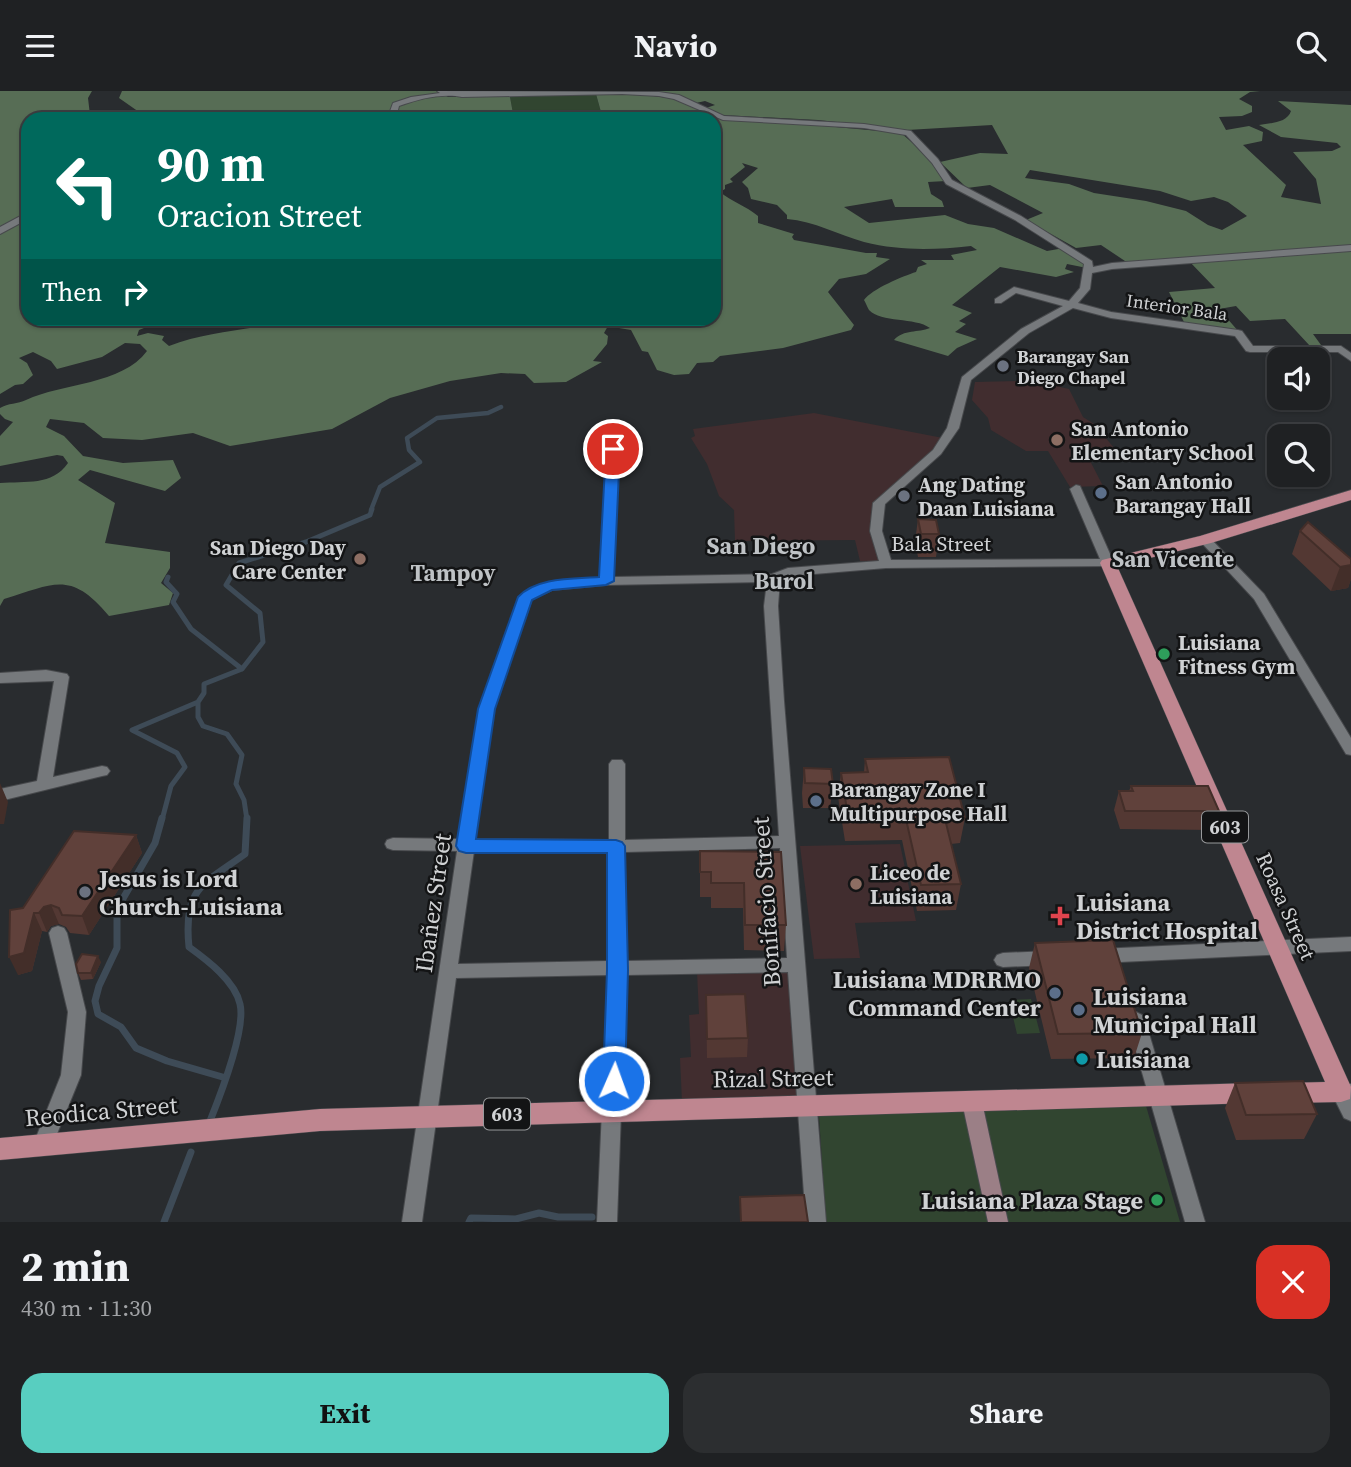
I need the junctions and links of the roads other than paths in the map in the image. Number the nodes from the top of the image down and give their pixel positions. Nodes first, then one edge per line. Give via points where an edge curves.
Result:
1 (445, 93) edge
2 (394, 112) edge
3 (710, 112) edge
4 (721, 117) edge
5 (21, 219) edge
6 (0, 231) edge
7 (1351, 248) edge
8 (1089, 271) junction
9 (998, 301) dead end
10 (1071, 305) junction
11 (1351, 358) edge
12 (613, 449) dead end
13 (1076, 489) dead end
14 (1350, 496) edge
15 (1205, 540) junction
16 (1108, 563) junction
17 (886, 564) junction
18 (774, 578) junction
19 (606, 581) junction
20 (526, 597) joint
21 (0, 678) edge
22 (1351, 750) edge
23 (617, 764) dead end
24 (102, 771) dead end
25 (44, 784) junction
26 (0, 795) edge
27 (789, 842) junction
28 (393, 844) dead end
29 (466, 846) junction
30 (616, 846) junction
31 (58, 933) dead end
32 (1351, 944) edge
33 (1277, 946) junction
34 (1117, 955) junction
35 (1003, 960) dead end
36 (796, 965) junction
37 (617, 970) junction
38 (447, 971) junction
39 (1125, 980) edge
40 (1132, 1006) edge
41 (1158, 1095) junction
42 (1348, 1099) edge
43 (972, 1102) junction
44 (807, 1106) junction
45 (613, 1109) junction
46 (429, 1117) junction
47 (207, 1130) joint
48 (43, 1145) junction
49 (0, 1149) edge
50 (412, 1222) edge
51 (607, 1222) edge
52 (816, 1222) edge
53 (998, 1222) edge
54 (1195, 1222) edge

1 - 2 street via 411,99 396,105
1 - 3 street via 659,94
4 - 8 street via 908,133 949,182 1059,242 1089,263
5 - 6 street
7 - 8 street
8 - 10 street via 1085,289
9 - 10 street via 1014,290
10 - 11 street, Interior Bala via 1238,334 1250,349 1341,349
10 - 17 street via 1025,331 966,379 953,428 937,452 879,503 876,531
12 - 19 street
13 - 16 street, Roasa Street
14 - 15 main road, Bala Street
15 - 16 main road, Bala Street
15 - 22 street via 1259,597
16 - 17 street, Bala Street
16 - 33 main road, Roasa Street / 603
17 - 18 street, Bala Street via 788,572
18 - 19 street, Bala Street
18 - 27 street, Bonifacio Street via 771,606
19 - 20 street, Bala Street via 552,586
20 - 29 street, Ibañez Street via 486,709
21 - 25 street via 62,677
23 - 30 street
24 - 25 street
25 - 26 street
27 - 30 street
27 - 36 street, Bonifacio Street
28 - 29 street
29 - 30 street
29 - 38 street, Ibañez Street
30 - 37 street
31 - 48 street via 77,1012 71,1075
32 - 33 street
33 - 34 street
33 - 42 main road, Roasa Street / 603
34 - 35 street
34 - 39 street
36 - 37 street
36 - 44 street, Bonifacio Street
37 - 38 street
37 - 45 street
38 - 46 street, Ibañez Street
40 - 41 street
41 - 42 main road, Rizal Street / 603
41 - 43 main road, Rizal Street / 603
41 - 54 street
43 - 44 main road, Rizal Street / 603
43 - 53 street
44 - 45 main road, Rizal Street / 603
44 - 52 street, Bonifacio Street
45 - 46 main road, Rizal Street / 603
45 - 51 street
46 - 47 main road, Rizal Street / 603
46 - 50 street, Ibañez Street
47 - 48 main road, Reodica Street / 603
48 - 49 main road, Reodica Street / 603

